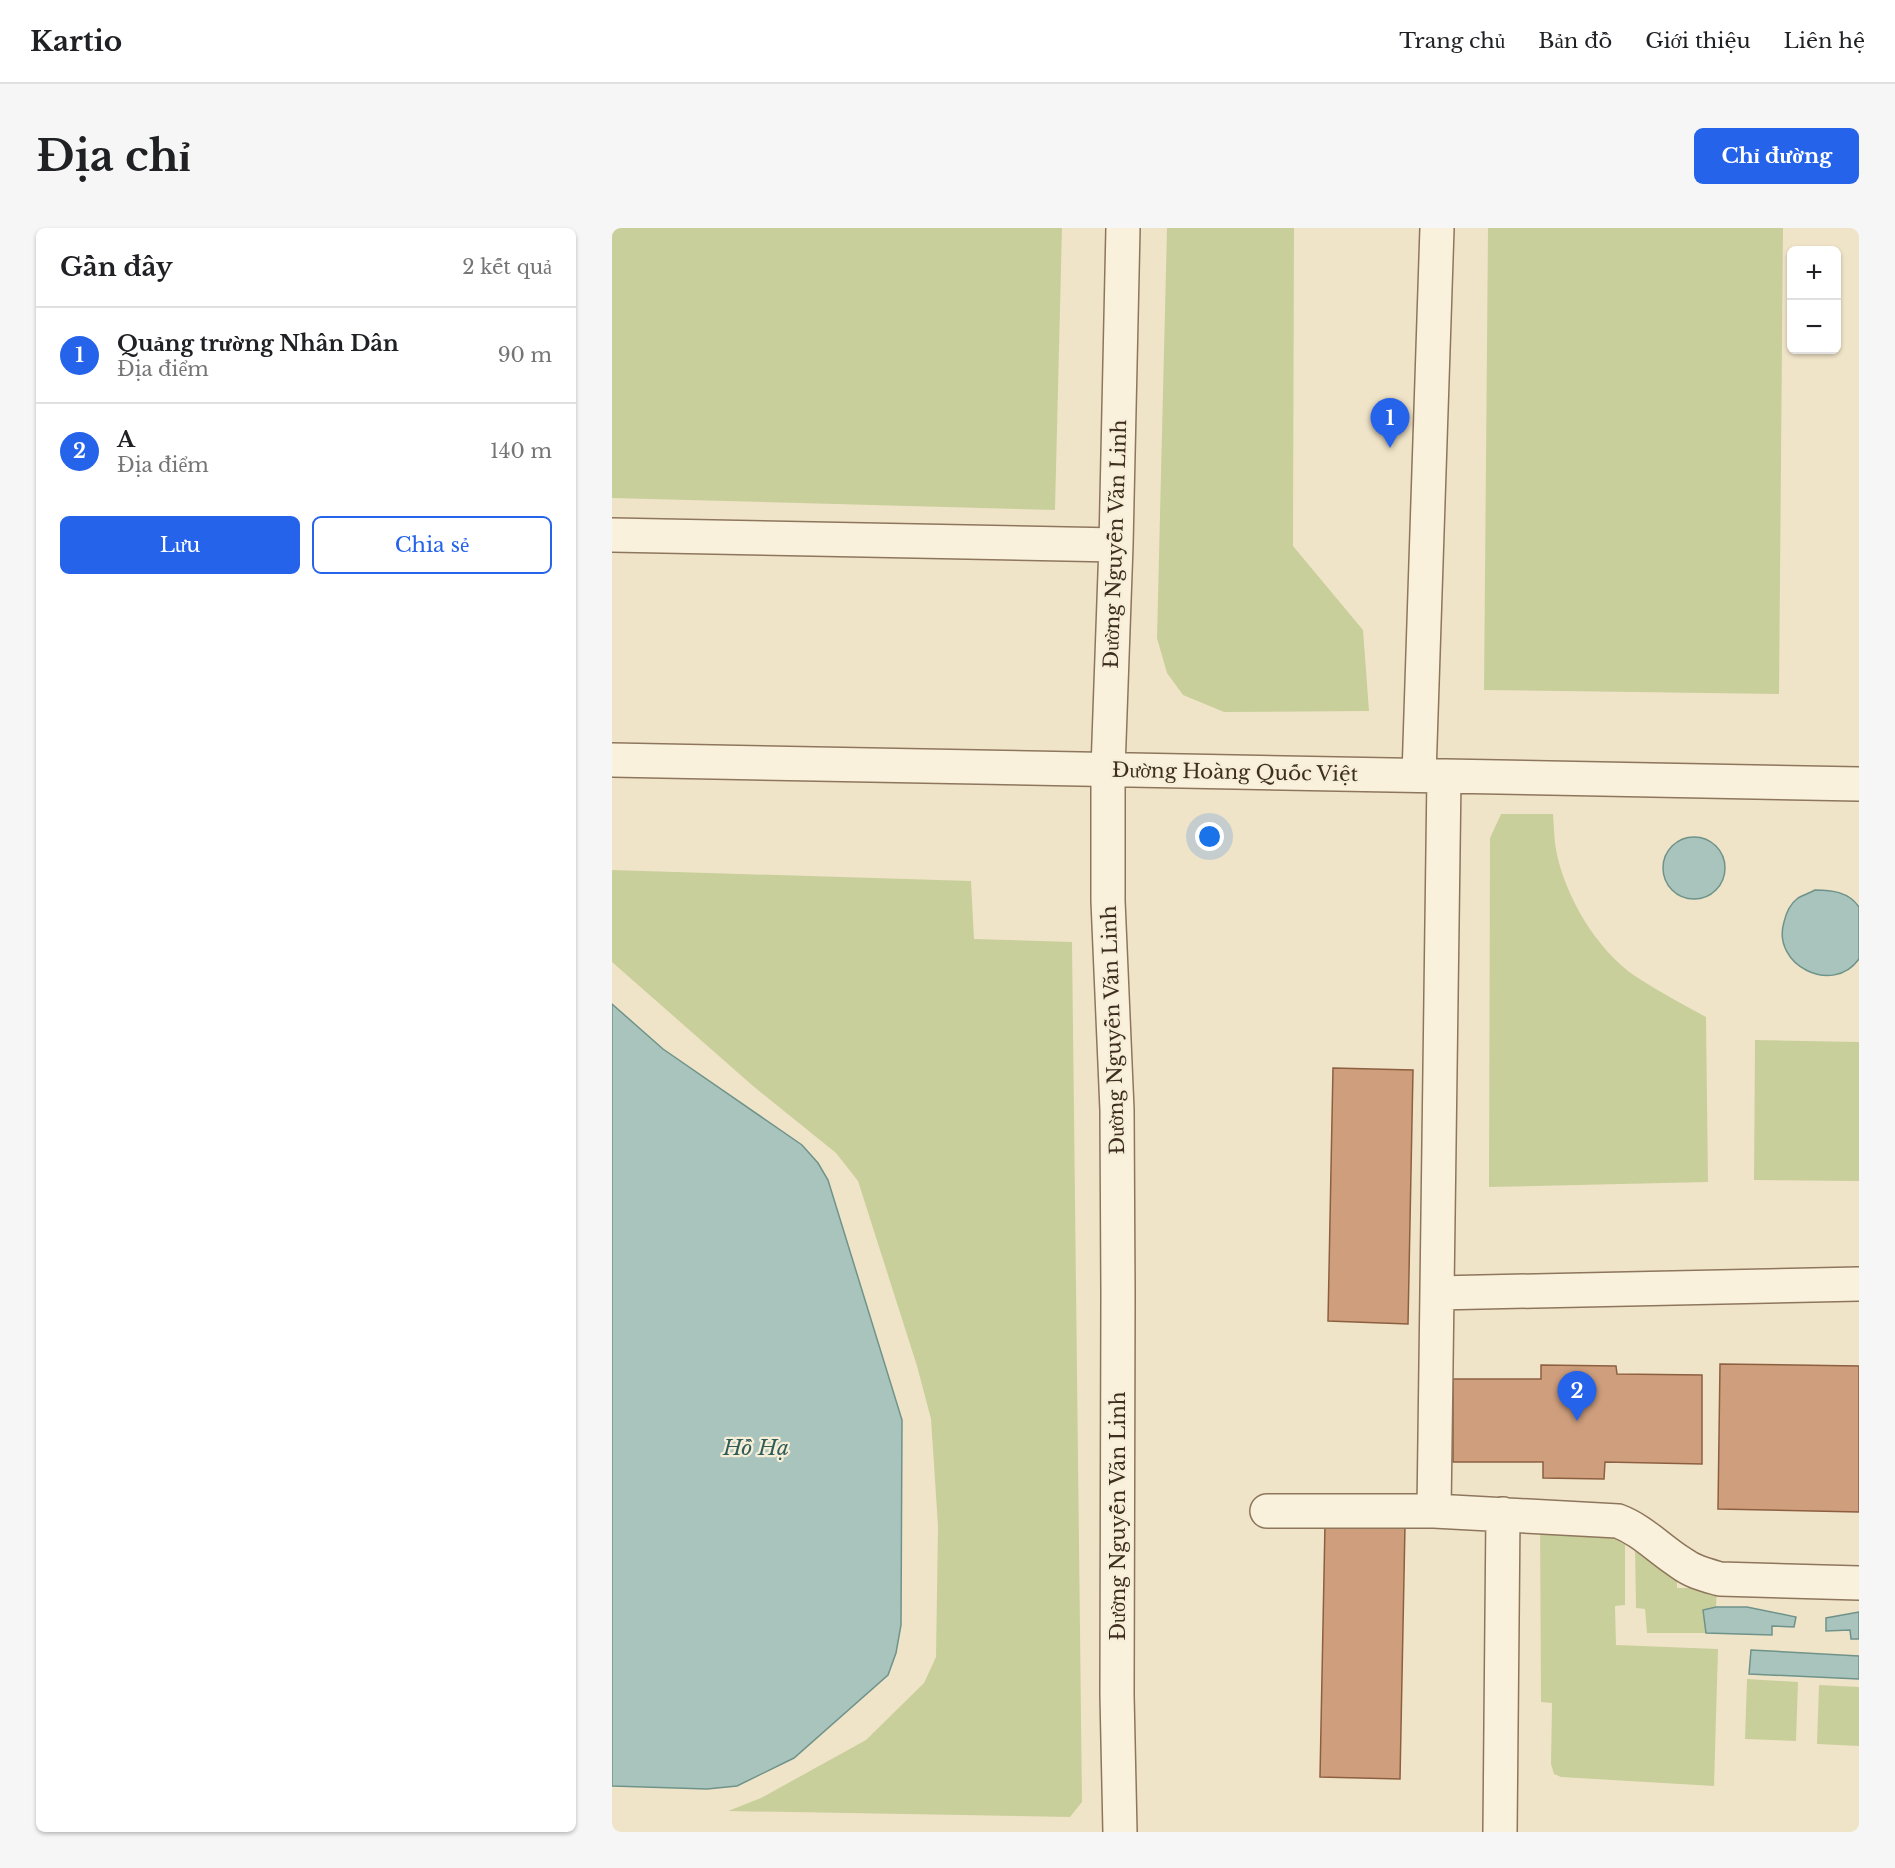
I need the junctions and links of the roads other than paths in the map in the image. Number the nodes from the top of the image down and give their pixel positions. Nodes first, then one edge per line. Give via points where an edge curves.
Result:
1 (1123, 228) edge
2 (1437, 228) edge
3 (612, 535) edge
4 (1116, 545) junction
5 (612, 759) edge
6 (1108, 769) junction
7 (1432, 776) junction
8 (1859, 784) edge
9 (1859, 1284) edge
10 (1437, 1293) junction
11 (1267, 1511) dead end
12 (1434, 1511) junction
13 (1503, 1514) junction
14 (1859, 1583) edge
15 (1120, 1832) edge
16 (1500, 1832) edge

1 - 4 street, Đường Nguyễn Văn Linh
2 - 7 street
3 - 4 street
4 - 6 street, Đường Nguyễn Văn Linh
5 - 6 street, Đường Hoàng Quốc Việt
6 - 7 street, Đường Hoàng Quốc Việt
6 - 15 street, Đường Nguyễn Văn Linh via 1108,901 1117,1144
7 - 8 street, Đường Hoàng Quốc Việt
7 - 10 street
9 - 10 street
10 - 12 street
11 - 12 street
12 - 13 street
13 - 14 street via 1618,1521 1641,1532 1682,1564 1720,1579
13 - 16 street

